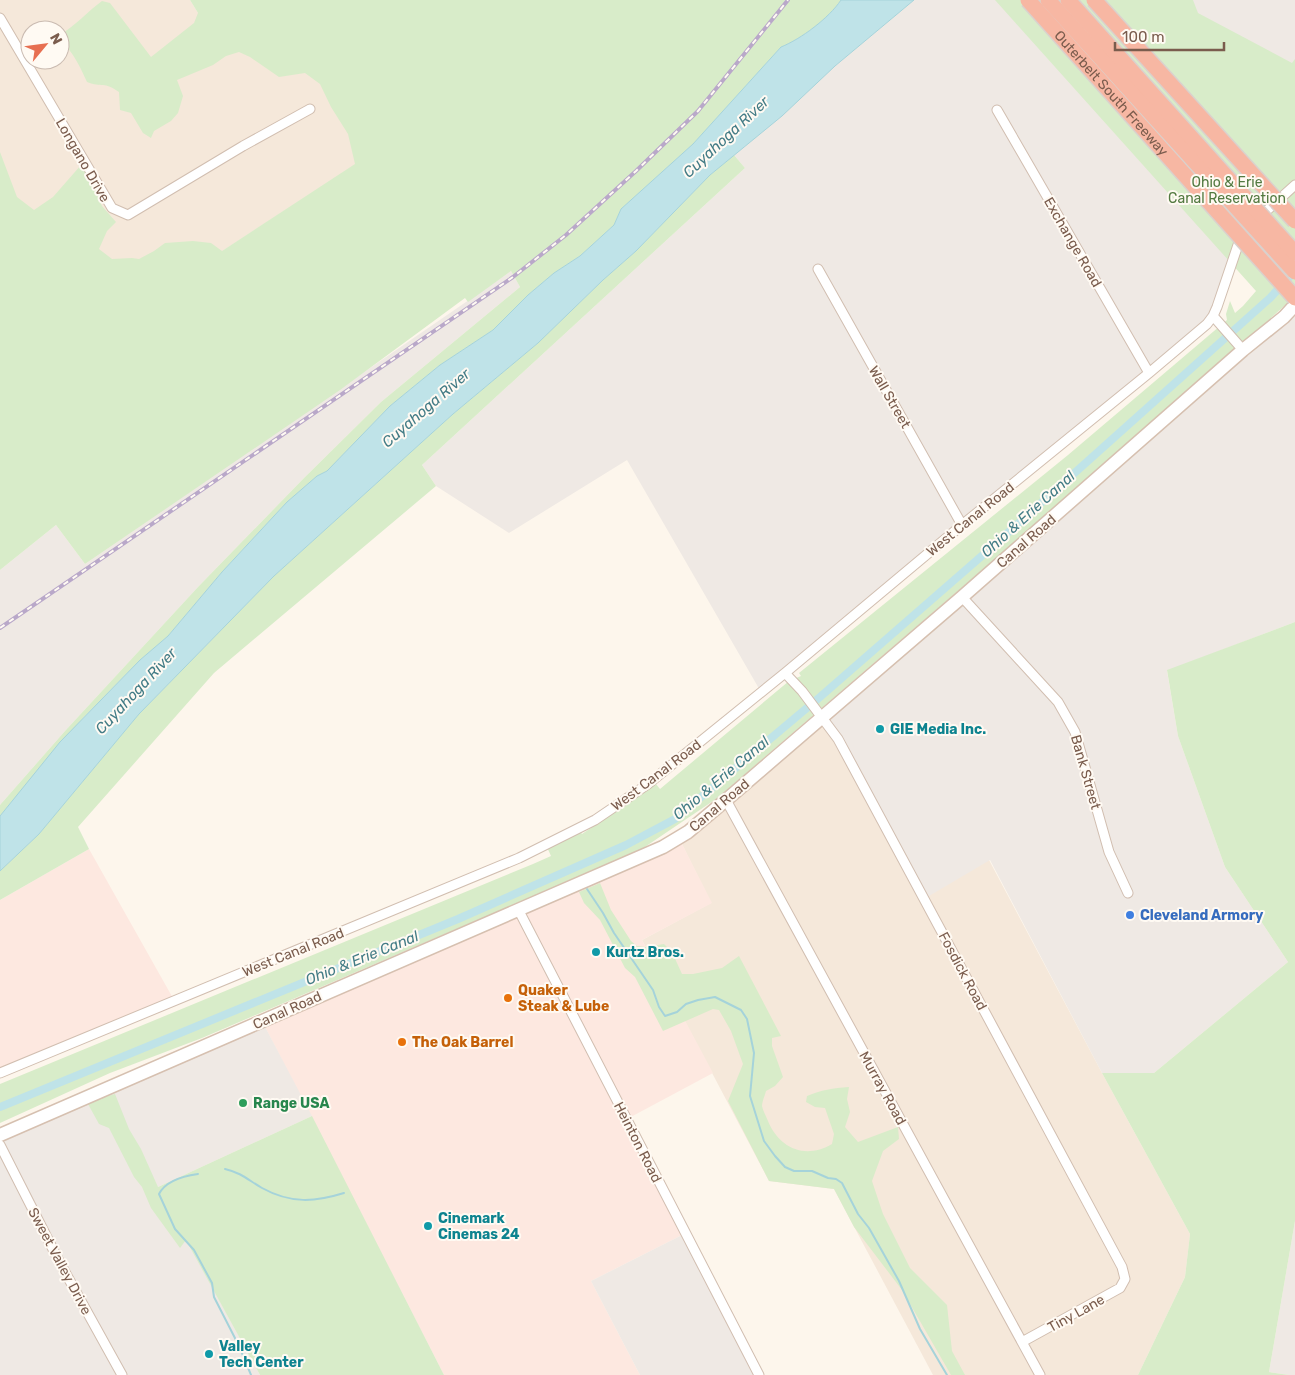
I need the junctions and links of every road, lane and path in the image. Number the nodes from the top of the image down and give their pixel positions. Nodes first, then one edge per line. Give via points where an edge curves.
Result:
1 (1028, 0) edge
2 (1048, 0) edge
3 (1068, 0) edge
4 (1094, 0) edge
5 (0, 18) edge
6 (310, 109) dead end
7 (997, 110) dead end
8 (1295, 185) edge
9 (1295, 221) edge
10 (1295, 253) edge
11 (818, 269) dead end
12 (1295, 272) edge
13 (1295, 298) edge
14 (1295, 305) edge
15 (1213, 316) junction
16 (1243, 350) junction
17 (1149, 373) junction
18 (962, 524) junction
19 (962, 597) junction
20 (785, 673) junction
21 (819, 712) junction
22 (726, 800) junction
23 (1128, 893) dead end
24 (518, 909) junction
25 (0, 1073) edge
26 (0, 1135) edge
27 (0, 1145) edge
28 (1125, 1279) joint
29 (1022, 1342) junction
30 (122, 1375) edge
31 (759, 1375) edge
32 (1040, 1375) edge

1 - 13 highway, Outerbelt South Freeway, bridge
2 - 12 highway, bridge
3 - 10 highway, bridge
4 - 9 highway, bridge
5 - 6 street, Longano Drive via 112,208 128,215
7 - 17 street, Exchange Road
8 - 15 street, West Canal Road via 1240,239
11 - 18 street, Wall Street
14 - 16 main road, Canal Road
15 - 16 street
15 - 17 street, West Canal Road
16 - 19 main road, Canal Road
17 - 18 street, West Canal Road
18 - 20 street, West Canal Road
19 - 21 main road, Canal Road
19 - 23 street, Bank Street via 1058,702 1075,732 1109,852
20 - 21 street, Fosdick Road
20 - 25 street, West Canal Road via 639,791 568,835
21 - 22 main road, Canal Road
21 - 28 street, Fosdick Road via 838,739 1122,1267
22 - 24 main road, Canal Road via 688,832 663,847
22 - 29 street, Murray Road
24 - 26 main road, Canal Road
24 - 31 street, Heinton Road
27 - 30 street, Sweet Valley Drive
28 - 29 street, Tiny Lane via 1120,1288
29 - 32 street, Murray Road

